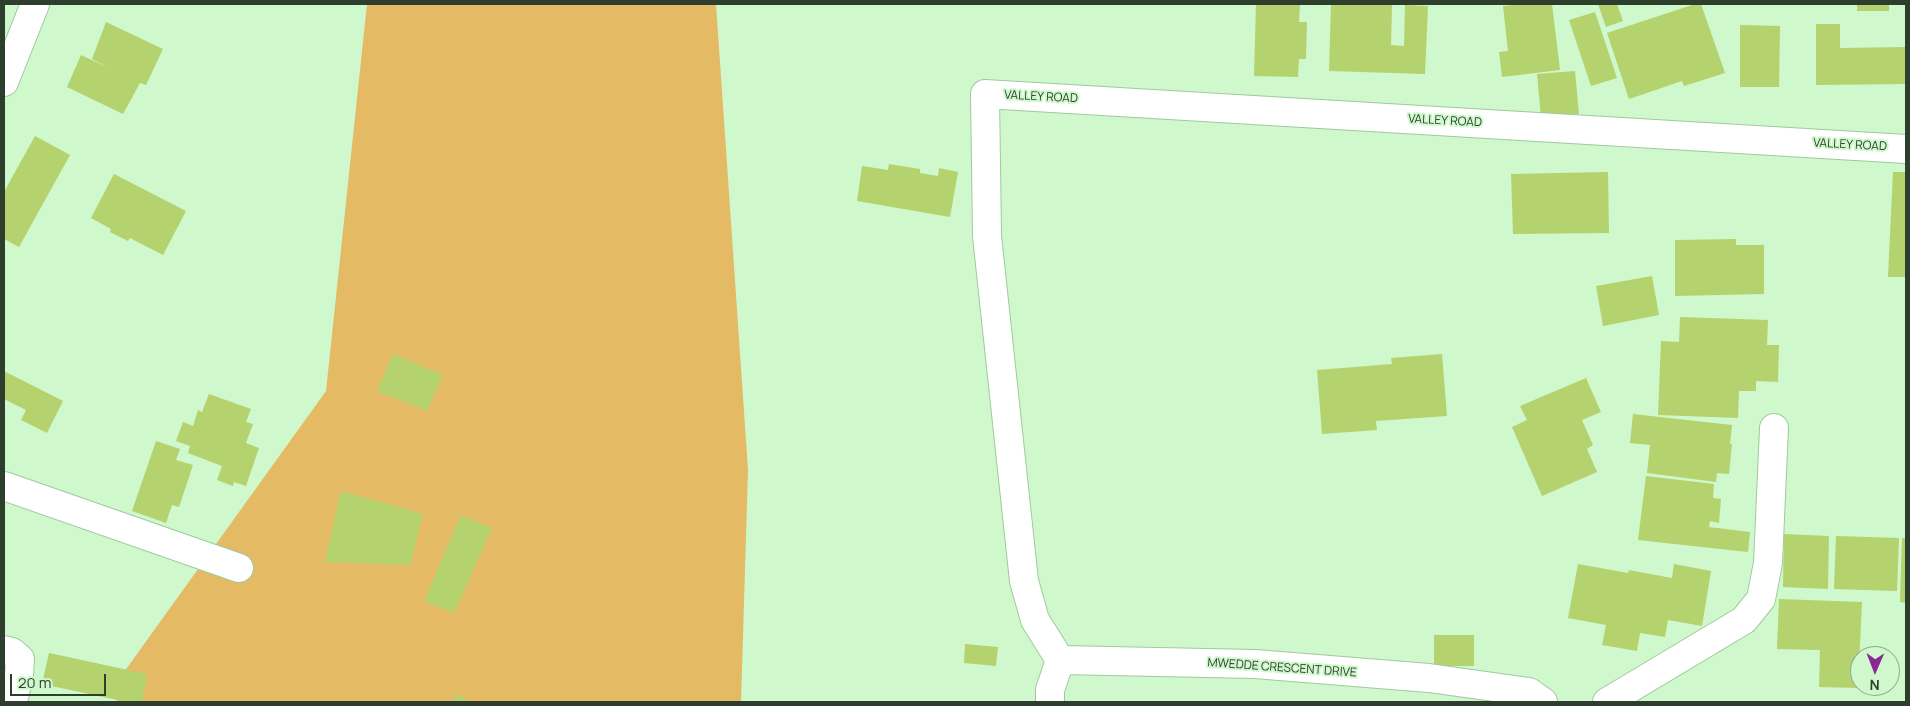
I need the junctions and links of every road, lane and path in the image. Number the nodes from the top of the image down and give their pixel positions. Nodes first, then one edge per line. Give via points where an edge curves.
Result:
1 (35, 4) edge
2 (13, 33) edge
3 (4, 82) edge
4 (1906, 149) edge
5 (1774, 428) dead end
6 (4, 486) edge
7 (239, 568) dead end
8 (4, 650) edge
9 (1060, 660) junction
10 (13, 702) edge
11 (1050, 702) edge
12 (1544, 702) edge
13 (1607, 702) edge

1 - 2 street
2 - 3 street
4 - 9 street, VALLEY ROAD via 985,94 987,236 1024,581 1036,620
5 - 13 street via 1768,563 1761,600 1744,620
6 - 7 street
8 - 10 street via 20,659
9 - 11 street via 1050,690
9 - 12 street, MWEDDE CRESCENT DRIVE via 1255,664 1429,678 1529,692

